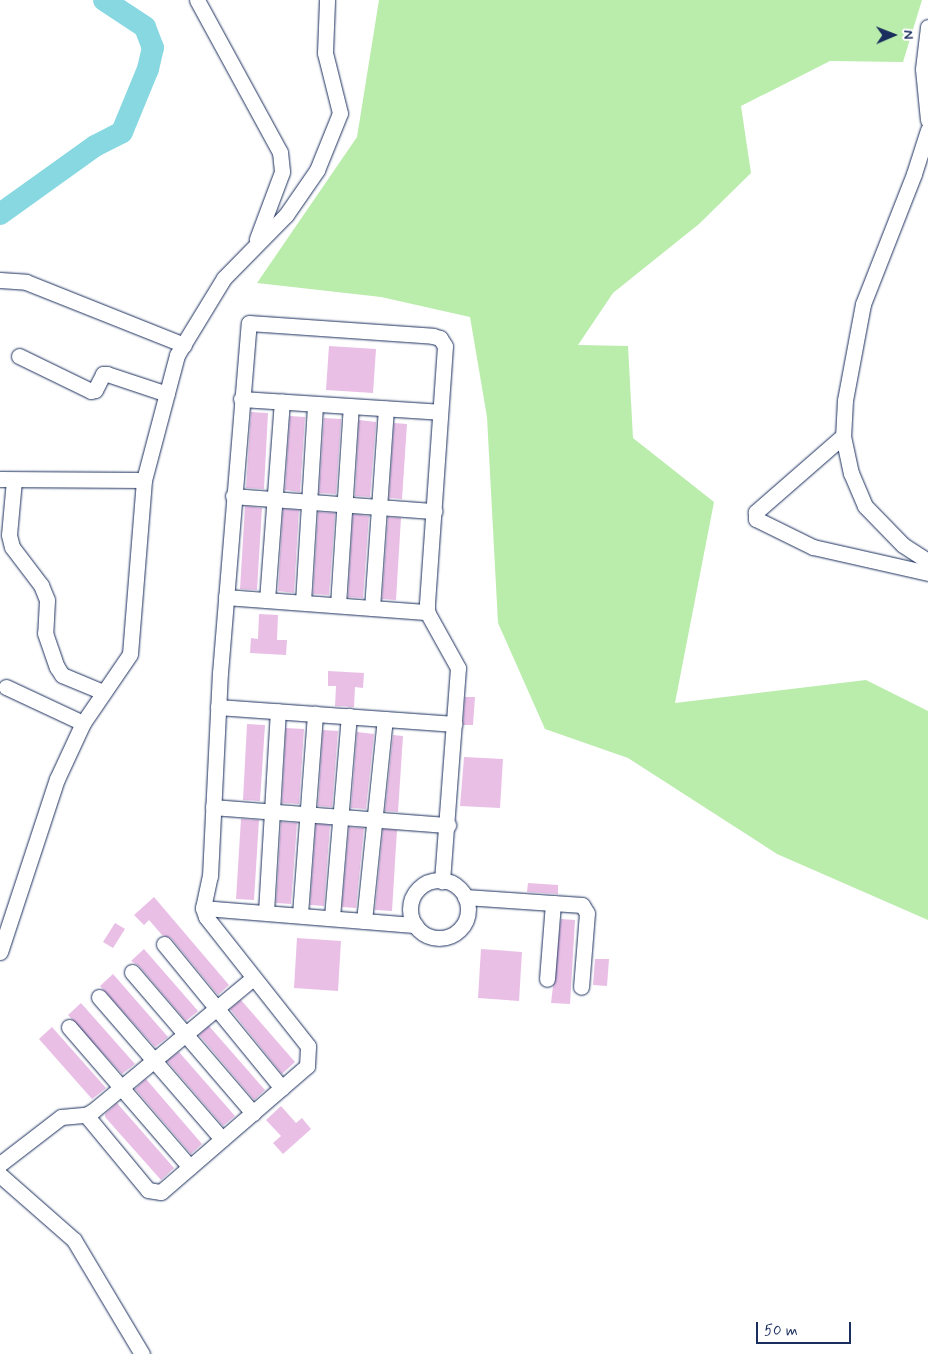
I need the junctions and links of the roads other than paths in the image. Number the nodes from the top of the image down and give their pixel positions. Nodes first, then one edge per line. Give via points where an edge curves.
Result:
1 (198, 0) edge
2 (327, 0) edge
3 (928, 27) edge
4 (927, 97) edge
5 (928, 120) edge
6 (928, 130) edge
7 (254, 247) junction
8 (0, 280) edge
9 (184, 345) junction
10 (19, 356) dead end
11 (167, 394) junction
12 (241, 399) junction
13 (282, 402) junction
14 (315, 404) junction
15 (351, 406) junction
16 (386, 408) junction
17 (440, 412) junction
18 (843, 436) junction
19 (7, 480) edge
20 (144, 480) junction
21 (233, 496) junction
22 (272, 499) junction
23 (308, 502) junction
24 (344, 504) junction
25 (378, 507) junction
26 (434, 511) junction
27 (928, 562) edge
28 (928, 573) edge
29 (226, 596) junction
30 (267, 600) junction
31 (303, 602) junction
32 (338, 605) junction
33 (372, 608) junction
34 (427, 612) junction
35 (6, 687) dead end
36 (103, 692) junction
37 (218, 707) junction
38 (278, 711) junction
39 (315, 714) junction
40 (349, 716) junction
41 (385, 719) junction
42 (83, 723) junction
43 (454, 724) junction
44 (213, 806) junction
45 (272, 811) junction
46 (307, 814) junction
47 (340, 817) junction
48 (375, 820) junction
49 (448, 825) junction
50 (442, 881) junction
51 (465, 897) junction
52 (553, 903) junction
53 (203, 908) junction
54 (266, 912) junction
55 (300, 914) junction
56 (332, 917) junction
57 (364, 921) junction
58 (415, 925) junction
59 (164, 944) dead end
60 (1, 945) edge
61 (132, 972) dead end
62 (252, 978) junction
63 (547, 980) dead end
64 (581, 987) dead end
65 (99, 997) dead end
66 (216, 1009) junction
67 (69, 1027) dead end
68 (186, 1034) junction
69 (155, 1060) junction
70 (282, 1088) junction
71 (121, 1090) junction
72 (253, 1113) junction
73 (86, 1115) junction
74 (222, 1140) junction
75 (0, 1164) edge
76 (190, 1167) junction
77 (0, 1175) edge
78 (142, 1354) edge

1 - 7 street via 275,138 282,160 276,194
2 - 7 street via 325,52 340,113 317,170 286,215
3 - 4 street via 923,69
4 - 5 street
6 - 18 street via 863,304 845,400
7 - 9 street via 224,278
8 - 9 street via 26,282
9 - 11 street via 177,355
10 - 11 street via 91,391 95,390 103,374 107,374
11 - 20 street
12 - 13 street
12 - 17 street via 247,330 249,323 253,322 440,338 445,346
12 - 21 street
13 - 14 street
13 - 22 street
14 - 15 street
14 - 23 street
15 - 16 street
15 - 24 street
16 - 17 street
16 - 25 street
17 - 26 street
18 - 27 street via 850,473 865,506 903,545
18 - 28 street via 756,512 756,519 813,547
19 - 20 street
19 - 36 street via 12,547 41,585 47,600 45,633 56,667 62,675
20 - 36 street via 130,654
21 - 22 street
21 - 29 street
22 - 23 street
22 - 30 street
23 - 24 street
23 - 31 street
24 - 25 street
24 - 32 street
25 - 26 street
25 - 33 street
26 - 34 street
29 - 30 street
29 - 37 street
30 - 31 street
31 - 32 street
32 - 33 street
33 - 34 street
34 - 43 street via 458,668
35 - 42 street
36 - 42 street
37 - 38 street
37 - 44 street
38 - 39 street
38 - 45 street
39 - 40 street
39 - 46 street
40 - 41 street
40 - 47 street
41 - 43 street
41 - 48 street
42 - 60 street via 58,779
43 - 49 street
44 - 45 street
44 - 53 street via 210,876
45 - 46 street
45 - 54 street
46 - 47 street
46 - 55 street
47 - 48 street
47 - 56 street
48 - 49 street
48 - 57 street
49 - 50 street
50 - 51 street via 453,884
50 - 58 street via 424,885 415,894 410,906
51 - 52 street
51 - 58 street via 467,917 456,933 437,938 425,934
52 - 63 street
52 - 64 street via 582,905 587,913
53 - 54 street
53 - 62 street via 206,917
54 - 55 street
55 - 56 street
56 - 57 street
57 - 58 street
59 - 66 street
61 - 68 street
62 - 66 street
62 - 70 street via 308,1046 307,1066
65 - 69 street
66 - 68 street
66 - 70 street
67 - 71 street
68 - 69 street
68 - 72 street
69 - 71 street
69 - 74 street
70 - 72 street
71 - 73 street
71 - 76 street
72 - 74 street
73 - 75 street via 62,1117
73 - 76 street via 148,1190 156,1193
74 - 76 street
77 - 78 street via 74,1240

